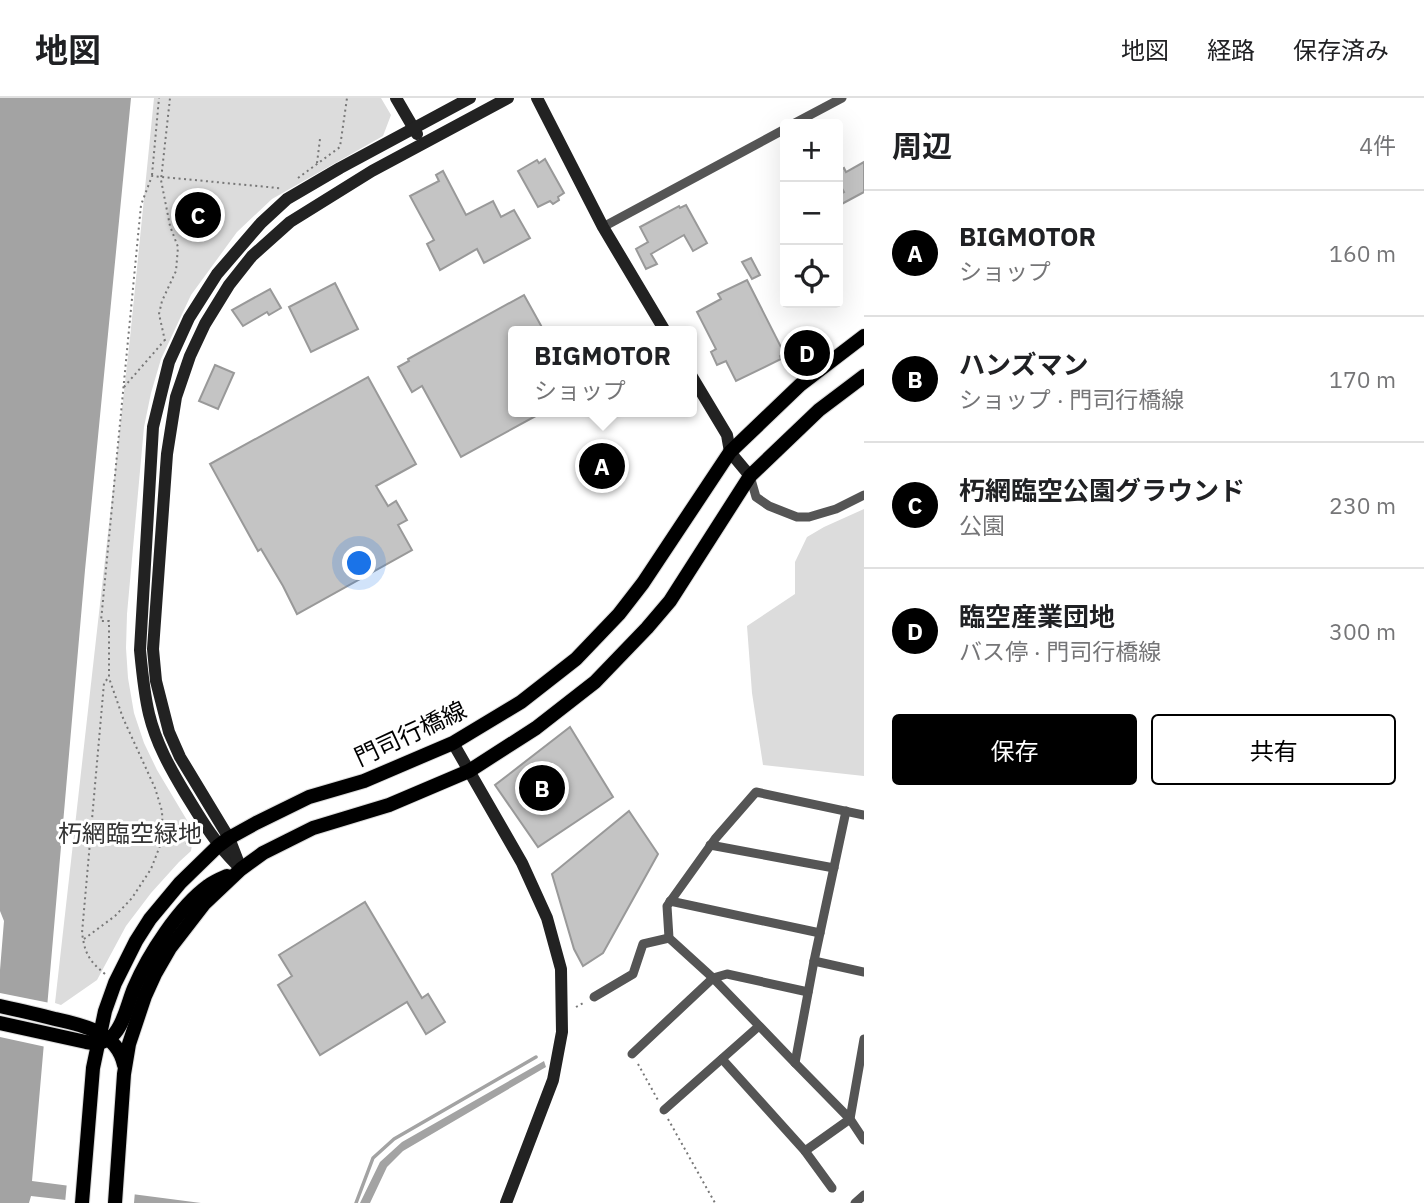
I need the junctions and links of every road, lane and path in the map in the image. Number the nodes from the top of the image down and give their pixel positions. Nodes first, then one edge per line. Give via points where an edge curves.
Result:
1 (159, 98) edge
2 (170, 98) edge
3 (348, 98) edge
4 (396, 98) edge
5 (470, 98) edge
6 (508, 98) edge
7 (537, 98) edge
8 (842, 98) edge
9 (802, 119) edge
10 (414, 129) junction
11 (780, 132) edge
12 (320, 139) dead end
13 (422, 145) junction
14 (317, 164) junction
15 (152, 176) junction
16 (162, 176) junction
17 (299, 177) dead end
18 (287, 199) junction
19 (603, 227) junction
20 (662, 326) edge
21 (864, 337) edge
22 (864, 376) edge
23 (697, 385) edge
24 (123, 388) junction
25 (730, 452) junction
26 (750, 476) junction
27 (864, 495) edge
28 (109, 677) junction
29 (453, 743) junction
30 (469, 771) junction
31 (846, 811) junction
32 (864, 815) edge
33 (163, 838) junction
34 (224, 842) junction
35 (198, 845) dead end
36 (710, 845) junction
37 (834, 868) junction
38 (241, 869) junction
39 (670, 901) junction
40 (820, 933) junction
41 (668, 938) junction
42 (83, 940) junction
43 (814, 961) junction
44 (864, 972) edge
45 (106, 975) dead end
46 (713, 978) junction
47 (808, 992) junction
48 (594, 997) dead end
49 (0, 1006) edge
50 (105, 1012) junction
51 (0, 1023) edge
52 (84, 1026) junction
53 (760, 1026) junction
54 (102, 1038) junction
55 (864, 1039) edge
56 (81, 1041) junction
57 (632, 1054) joint
58 (722, 1059) junction
59 (795, 1063) junction
60 (93, 1068) junction
61 (125, 1069) junction
62 (860, 1083) edge
63 (664, 1110) junction
64 (850, 1119) junction
65 (864, 1140) edge
66 (804, 1151) junction
67 (832, 1188) dead end
68 (864, 1195) edge
69 (82, 1203) edge
70 (115, 1203) edge
71 (506, 1203) edge
72 (715, 1203) edge
73 (855, 1203) edge

1 - 15 path
2 - 16 path
3 - 14 path via 340,147
4 - 10 street
5 - 10 street
6 - 13 street
7 - 19 street
8 - 9 street
10 - 13 street
10 - 18 street
11 - 19 street
12 - 14 path
13 - 34 street via 290,222 252,256 205,324 176,397 161,527 153,649 156,681 169,732
14 - 17 path
15 - 16 path
15 - 24 path via 141,205
16 - 18 path via 278,188
16 - 24 path via 178,247 176,271 159,314 165,341
18 - 34 street via 217,274 189,318 169,362 153,428 140,650 143,685 156,739 169,767
19 - 20 street
21 - 25 main road, 門司行橋線 via 800,384
22 - 26 main road
23 - 25 street via 727,435
24 - 28 path via 101,621 109,621
25 - 26 street
25 - 29 main road, 門司行橋線 via 619,614 576,659 521,702
26 - 27 street via 757,497 797,517 835,509
26 - 30 main road via 670,601 647,628 595,682 536,728
28 - 33 path via 155,788
28 - 42 path via 104,682
29 - 30 street
29 - 34 main road, 門司行橋線 via 364,781 309,797
30 - 38 main road via 389,805 313,828
30 - 71 street via 522,863 547,918 561,970 562,1032 553,1080
31 - 32 street
31 - 36 street via 757,792
31 - 37 street
33 - 35 path
33 - 42 path via 151,869 132,898
34 - 38 street
34 - 50 main road, 門司行橋線 via 150,919 124,963
36 - 37 street
36 - 39 street
37 - 40 street
38 - 54 main road via 208,886 187,906 142,971 120,1027
38 - 61 main road via 204,904 170,948 136,1021
39 - 40 street
39 - 41 street
40 - 43 street
41 - 46 street
41 - 48 street via 643,944 633,974
42 - 45 path via 85,951
43 - 44 street
43 - 47 street
46 - 47 street via 727,974
46 - 53 street
46 - 57 street
47 - 59 street
49 - 52 main road
50 - 52 main road
50 - 54 main road, 門司行橋線
51 - 56 main road
52 - 54 main road
53 - 58 street
53 - 59 street
54 - 56 main road
54 - 60 main road, 門司行橋線
54 - 61 main road via 120,1053
55 - 62 street
56 - 60 main road via 91,1052
57 - 63 path
58 - 63 street
58 - 66 street
59 - 64 street
60 - 69 main road, 門司行橋線
61 - 70 main road
62 - 64 street
63 - 72 path
64 - 65 street
64 - 66 street
66 - 67 street
68 - 73 street

